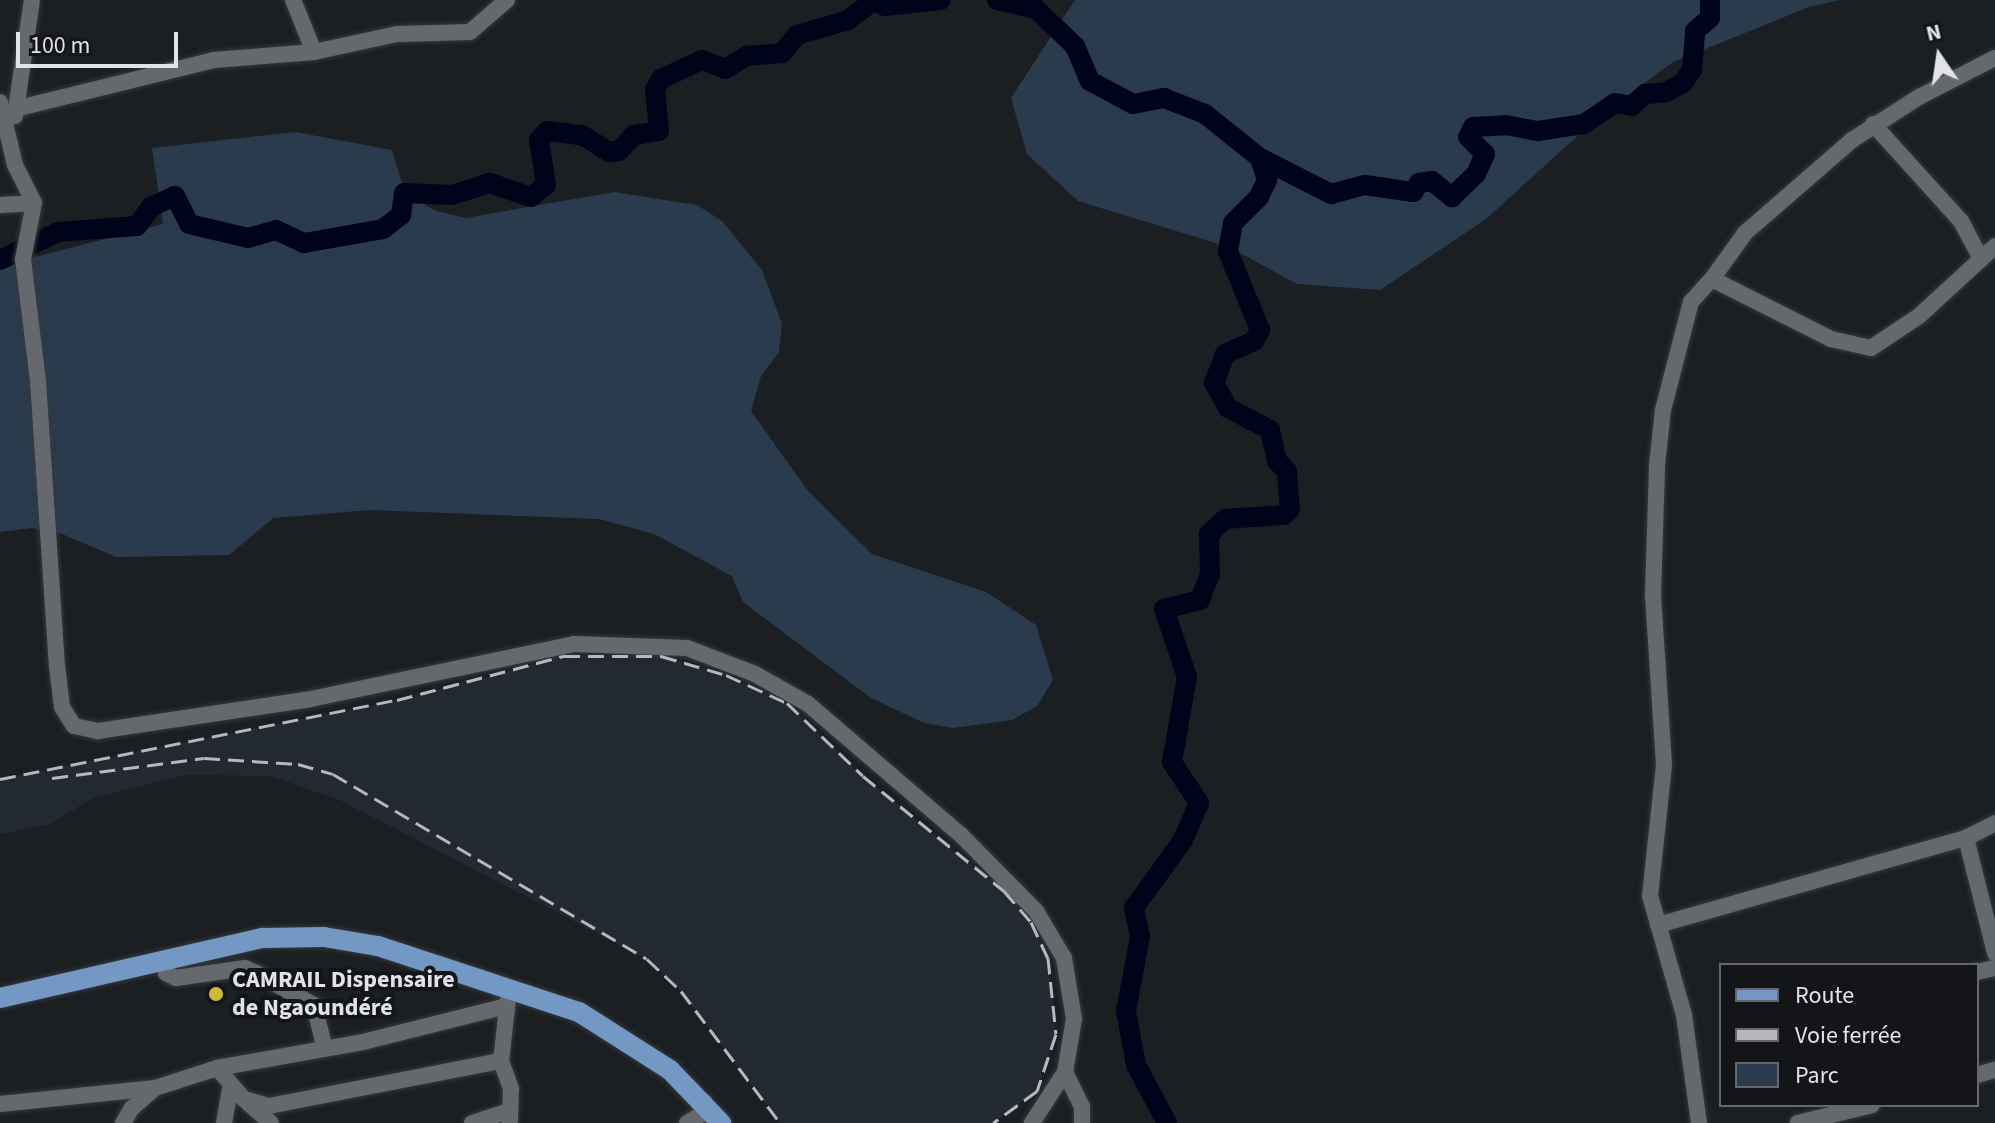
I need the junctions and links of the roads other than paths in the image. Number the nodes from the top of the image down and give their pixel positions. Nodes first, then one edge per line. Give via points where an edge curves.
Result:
1 (32, 0) edge
2 (293, 0) edge
3 (507, 0) edge
4 (314, 52) junction
5 (1995, 58) edge
6 (7, 105) edge
7 (1873, 124) junction
8 (34, 203) junction
9 (0, 205) edge
10 (1995, 246) edge
11 (1981, 259) junction
12 (1712, 279) junction
13 (1995, 823) edge
14 (1966, 838) junction
15 (1658, 925) junction
16 (1995, 953) edge
17 (164, 961) junction
18 (509, 997) junction
19 (0, 998) edge
20 (325, 1049) junction
21 (501, 1061) junction
22 (217, 1068) junction
23 (1065, 1072) junction
24 (183, 1078) junction
25 (155, 1088) junction
26 (237, 1095) junction
27 (705, 1102) junction
28 (0, 1104) edge
29 (1864, 1107) edge
30 (510, 1117) edge
31 (123, 1123) edge
32 (224, 1123) edge
33 (271, 1123) edge
34 (472, 1123) edge
35 (687, 1123) edge
36 (721, 1123) edge
37 (1032, 1123) edge
38 (1082, 1123) edge
39 (1699, 1123) edge
40 (1798, 1123) edge

1 - 6 street
2 - 4 street
3 - 4 street via 470,32 397,34
4 - 6 street via 214,60
5 - 7 street
6 - 8 street via 15,165
7 - 11 street via 1961,221
7 - 12 street via 1745,233
8 - 9 street
8 - 23 street via 25,251 62,707 81,731 306,700 574,644 687,648 755,674 808,704 961,835 1036,911 1064,958 1074,1019
10 - 11 street
11 - 12 street via 1919,316 1871,348 1831,339
12 - 15 street via 1691,302 1681,333 1657,465 1653,595 1664,765 1650,896
13 - 14 street
14 - 15 street
14 - 16 street
15 - 39 street via 1684,1015
17 - 18 main road via 263,938 324,937 378,946
17 - 19 main road
17 - 20 street via 166,973 176,978 245,968 256,973 314,1005
18 - 20 street
18 - 21 street
18 - 27 main road via 579,1012 670,1070
20 - 22 street
21 - 26 street via 282,1105
21 - 30 street via 511,1089
22 - 24 street
22 - 26 street
23 - 37 street
23 - 38 street via 1082,1107
24 - 25 street
24 - 26 street via 212,1079
25 - 28 street
25 - 31 street
26 - 32 street
26 - 33 street
27 - 35 street via 702,1114
27 - 36 main road
29 - 40 street
30 - 34 street

